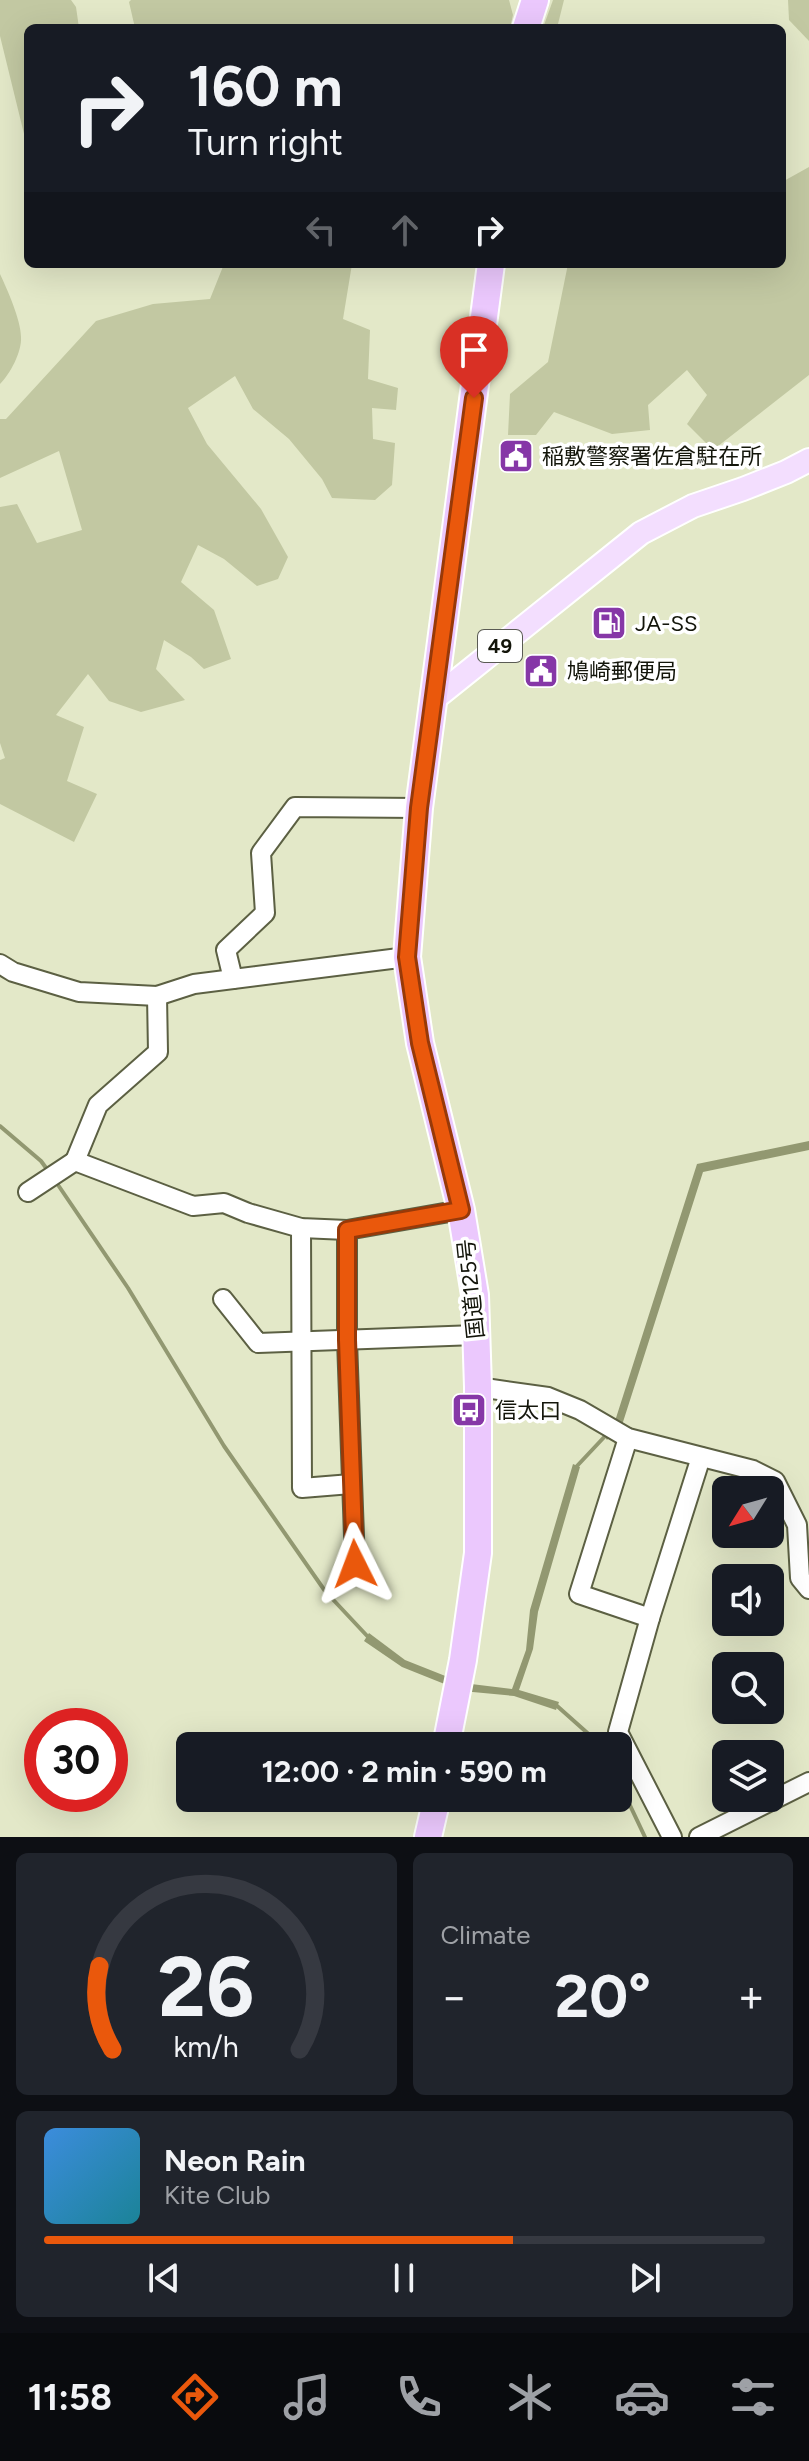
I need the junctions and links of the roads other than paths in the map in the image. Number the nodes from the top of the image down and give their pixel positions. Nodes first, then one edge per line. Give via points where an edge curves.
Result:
1 (535, 0) edge
2 (527, 24) edge
3 (490, 268) edge
4 (809, 460) edge
5 (434, 699) junction
6 (419, 808) junction
7 (407, 957) junction
8 (0, 964) edge
9 (233, 979) junction
10 (157, 996) junction
11 (75, 1161) junction
12 (28, 1192) dead end
13 (461, 1210) junction
14 (301, 1228) junction
15 (347, 1230) junction
16 (223, 1299) dead end
17 (476, 1335) junction
18 (300, 1340) junction
19 (347, 1340) junction
20 (478, 1387) junction
21 (628, 1438) junction
22 (701, 1457) junction
23 (351, 1484) junction
24 (355, 1564) dead end
25 (809, 1589) edge
26 (650, 1618) junction
27 (449, 1732) edge
28 (809, 1782) edge
29 (434, 1812) edge
30 (428, 1837) edge
31 (672, 1837) edge
32 (699, 1837) edge

1 - 2 highway
3 - 5 highway, 国道125号
4 - 5 main road, 49 via 693,506 641,533
5 - 6 highway, 国道125号
6 - 7 highway, 国道125号
6 - 9 street via 295,807 261,853 265,913 226,950
7 - 9 street
7 - 13 highway, 国道125号 via 420,1043
8 - 10 street via 79,992
9 - 10 street
10 - 11 street via 158,1052 98,1105
11 - 12 street
11 - 14 street via 193,1206 224,1203
13 - 15 street
13 - 17 highway, 国道125号
14 - 15 street
14 - 18 street
15 - 19 street
16 - 18 street via 258,1343
17 - 19 street
17 - 20 highway, 国道125号
18 - 19 street
18 - 23 street via 302,1488
19 - 23 street
20 - 21 street via 548,1397
20 - 27 highway, 国道125号 via 478,1553
21 - 22 street
21 - 26 street via 579,1594
22 - 25 street via 775,1481 797,1525 800,1578
22 - 26 street
23 - 24 street
26 - 31 street via 618,1732
28 - 32 street
29 - 30 highway

